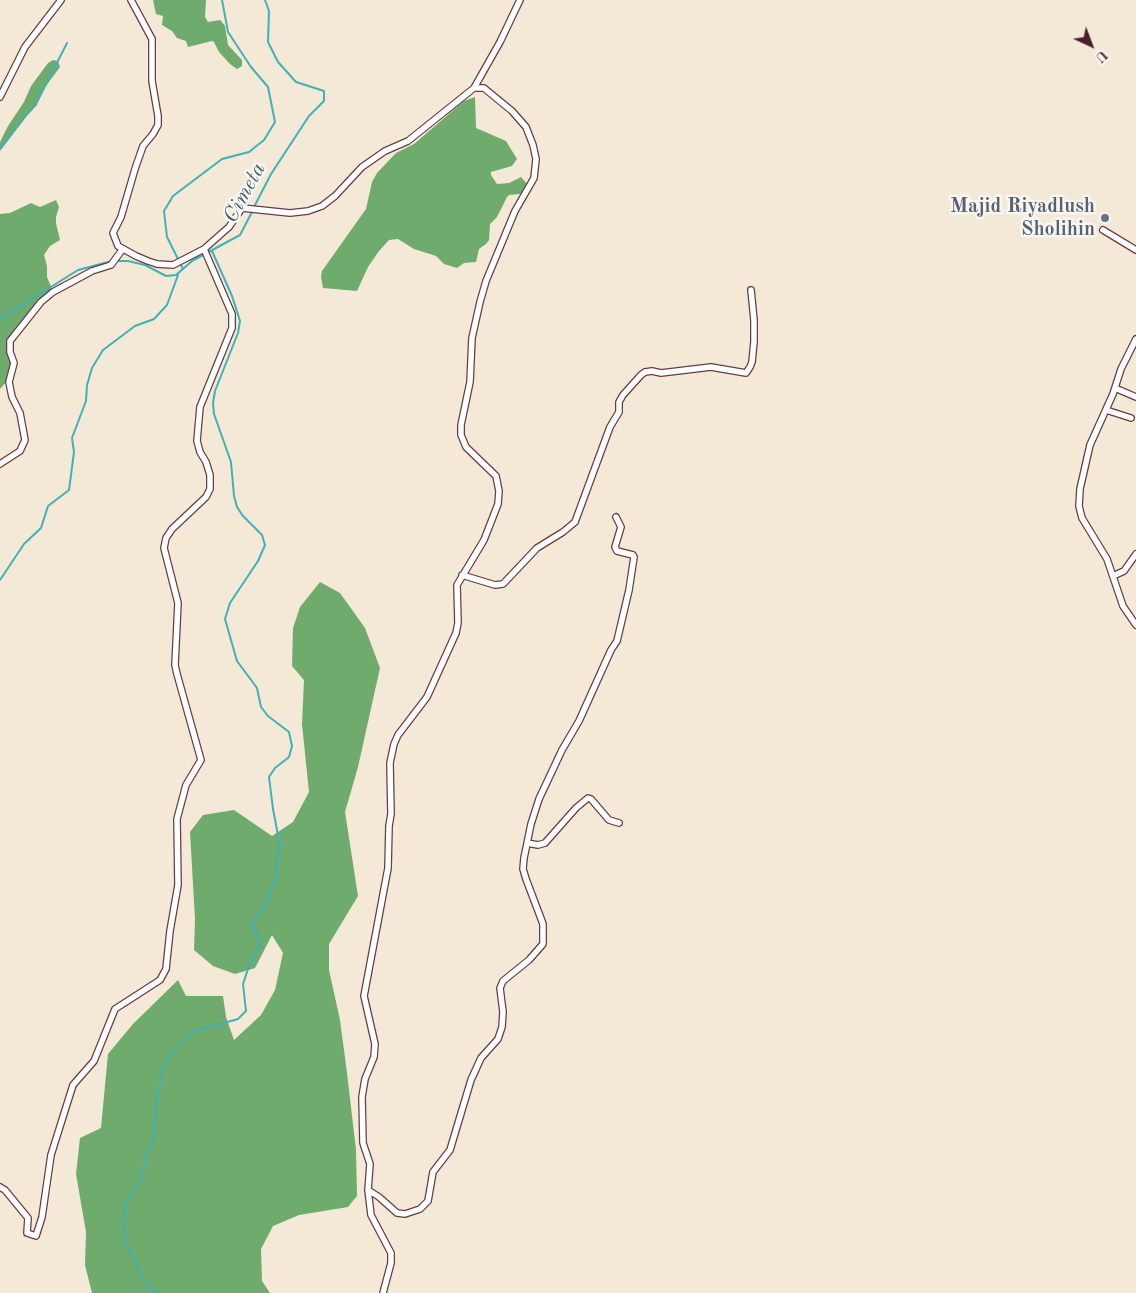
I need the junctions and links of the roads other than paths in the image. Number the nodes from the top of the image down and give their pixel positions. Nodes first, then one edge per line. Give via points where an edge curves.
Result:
1 (61, 0) edge
2 (131, 0) edge
3 (520, 0) edge
4 (474, 88) junction
5 (0, 97) edge
6 (1102, 230) dead end
7 (122, 250) junction
8 (1136, 250) edge
9 (205, 253) junction
10 (751, 290) dead end
11 (1136, 339) edge
12 (1114, 388) junction
13 (1136, 397) edge
14 (1106, 410) junction
15 (1131, 418) dead end
16 (0, 464) edge
17 (616, 516) dead end
18 (1136, 554) edge
19 (462, 575) junction
20 (1113, 576) junction
21 (1136, 625) edge
22 (619, 823) dead end
23 (526, 843) junction
24 (0, 1188) edge
25 (368, 1190) junction
26 (383, 1293) edge

1 - 5 street via 25,47
2 - 7 street via 152,39 152,81 158,125 143,146 113,233
3 - 4 street
4 - 9 street via 408,141 384,151 362,166 329,202 308,211 290,213 241,209
4 - 19 street via 484,88 492,93 520,118 533,145 536,169 486,281 472,338 470,382 461,434 470,452 496,476 499,491 498,504 484,540
6 - 8 street
7 - 9 street via 157,264 173,265
7 - 16 street via 111,265 92,271 53,292 41,302 10,342 14,363 9,382 25,440 20,451
9 - 24 street via 232,314 232,328 200,407 198,441 210,475 210,490 172,529 164,548 178,603 177,674 200,760 186,785 177,819 178,885 166,969 160,980 116,1009 94,1062 73,1085 51,1156 36,1236 27,1234 28,1218
10 - 19 street via 754,342 752,362 746,373 711,367 645,372 618,402 619,412 610,427 575,522 537,548 503,584 495,585
11 - 12 street
12 - 13 street
12 - 14 street
14 - 15 street
14 - 20 street via 1090,445 1079,506 1082,518 1107,559
17 - 23 street via 621,526 615,548 634,557 617,641 546,783 533,814
18 - 20 street via 1124,570
19 - 25 street via 457,586 456,634 430,692 398,736 391,753 388,868 364,996 375,1044 362,1096 363,1143 370,1164
20 - 21 street via 1123,606
22 - 23 street via 610,820 588,798 545,843
23 - 25 street via 523,869 543,924 543,944 503,981 500,988 502,1027 498,1039 481,1058 471,1080 450,1150 433,1172 428,1201 420,1210 405,1214 397,1212
25 - 26 street via 371,1215 391,1253

